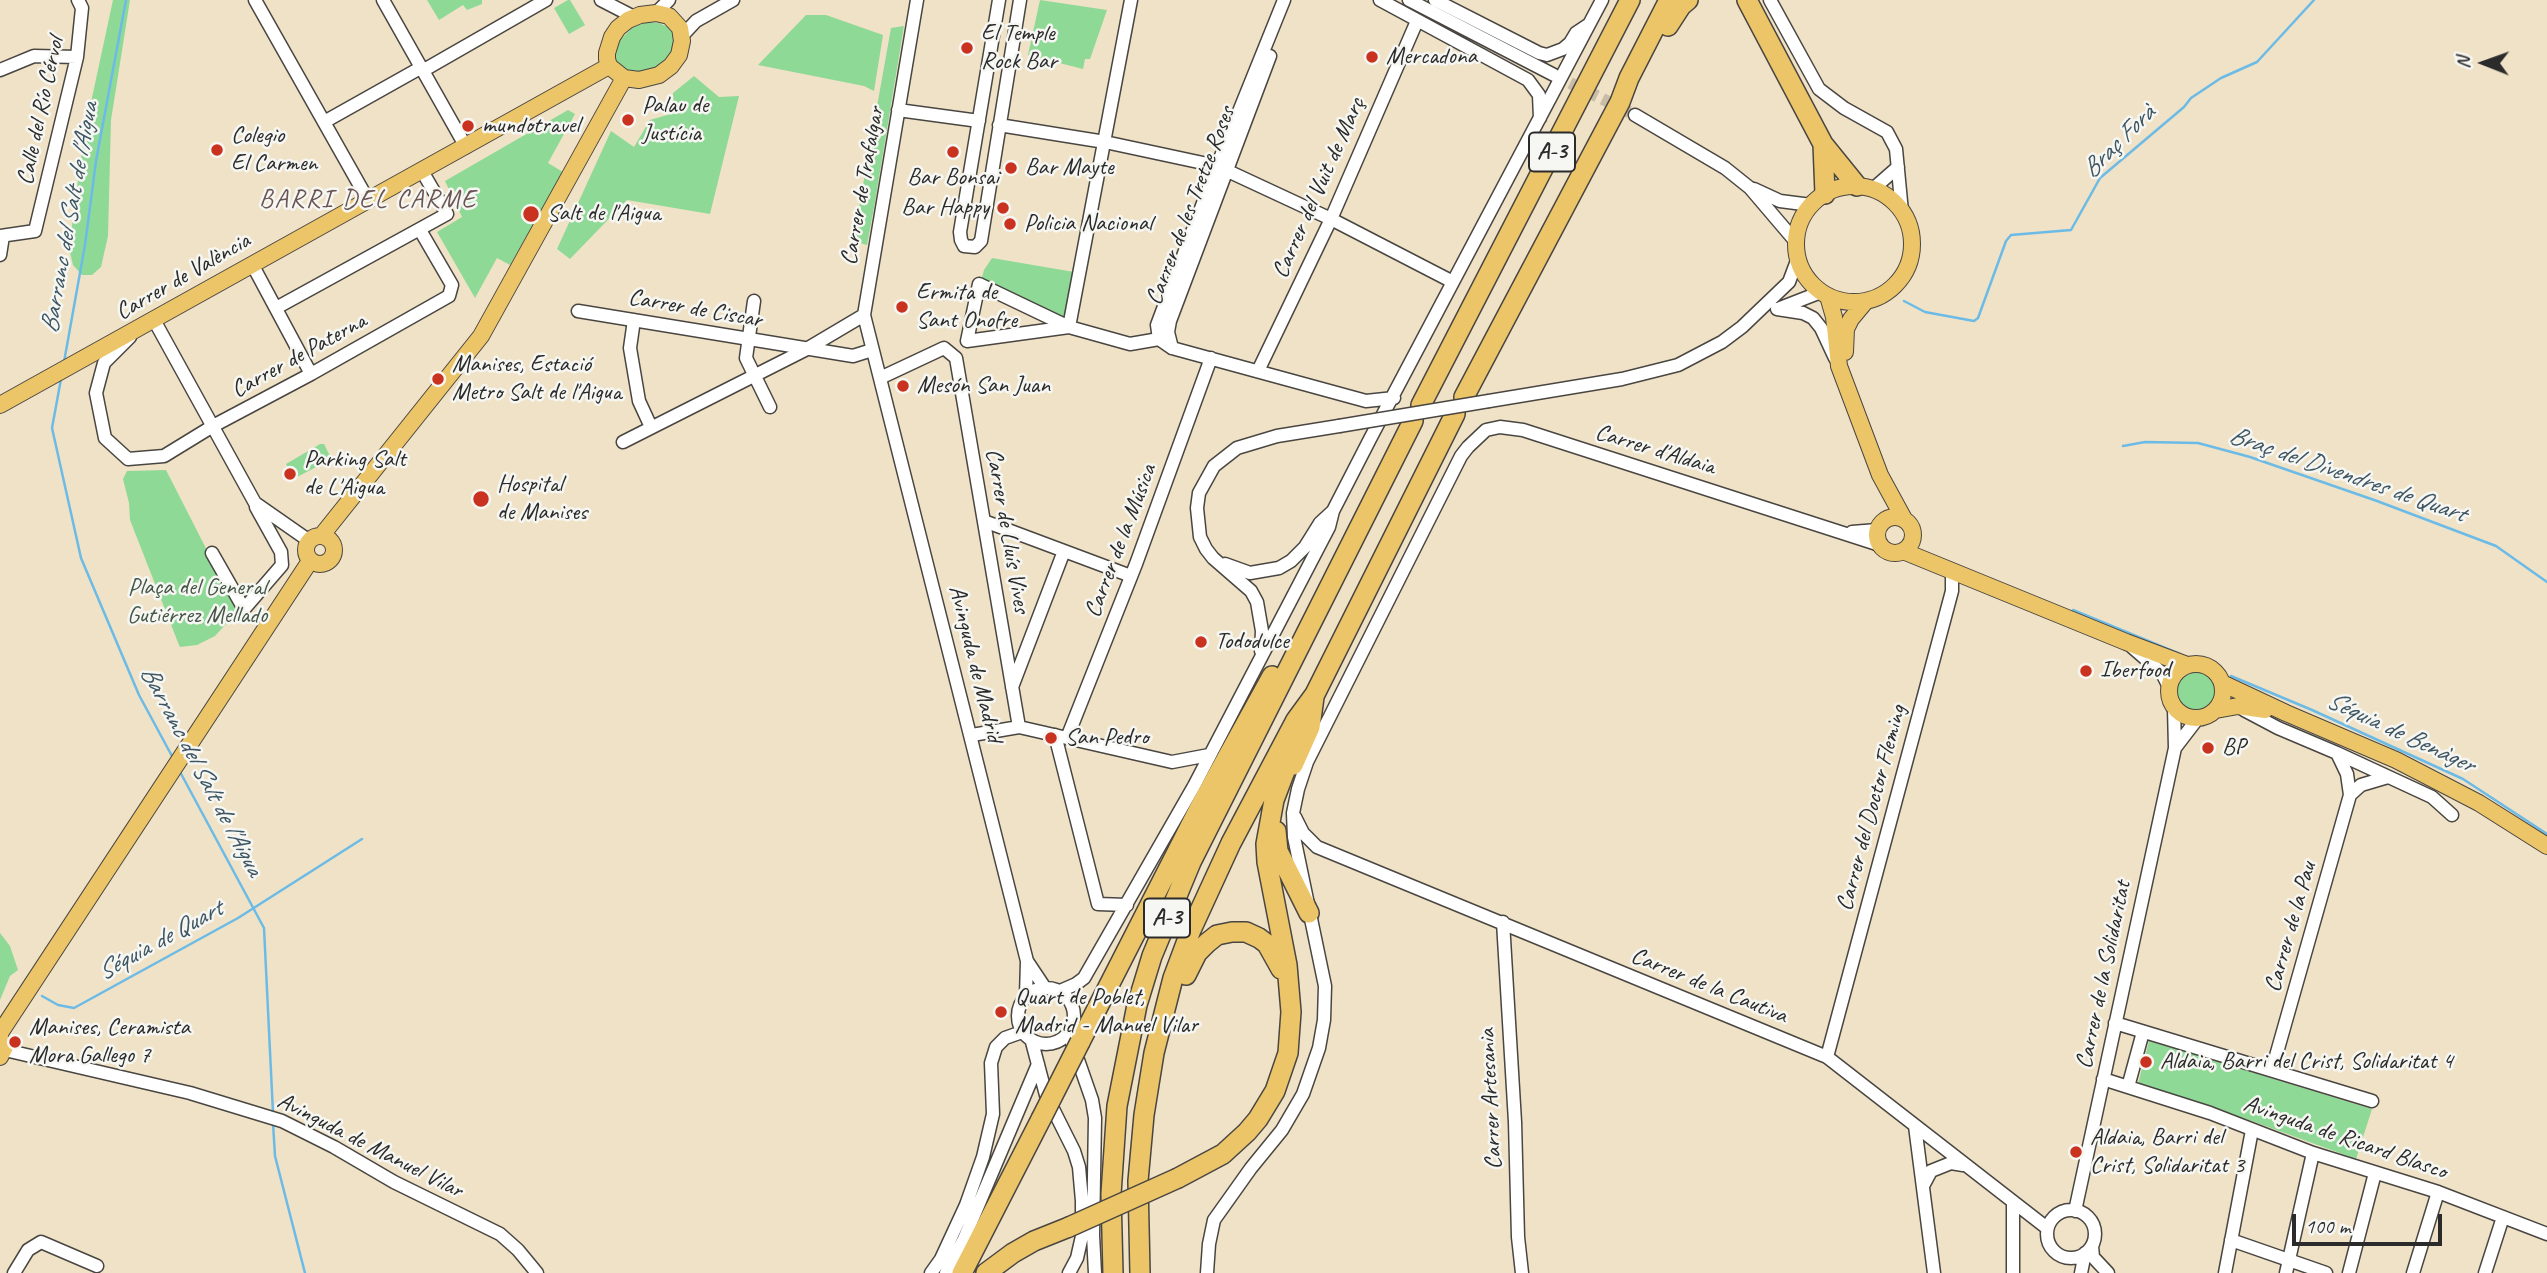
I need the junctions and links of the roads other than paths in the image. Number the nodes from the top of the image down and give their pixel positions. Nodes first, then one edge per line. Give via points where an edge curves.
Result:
1 (78, 0) edge
2 (255, 0) edge
3 (383, 0) edge
4 (546, 0) edge
5 (601, 0) edge
6 (669, 0) edge
7 (733, 0) edge
8 (917, 0) edge
9 (999, 0) edge
10 (1020, 0) edge
11 (1131, 0) edge
12 (1284, 0) edge
13 (1291, 0) edge
14 (1380, 0) edge
15 (1409, 0) edge
16 (1435, 0) edge
17 (1602, 0) edge
18 (1630, 0) edge
19 (1669, 0) edge
20 (1688, 0) edge
21 (1738, 0) edge
22 (1747, 0) edge
23 (1770, 0) edge
24 (656, 13) junction
25 (634, 17) junction
26 (1755, 19) junction
27 (1416, 21) junction
28 (1591, 23) junction
29 (682, 36) junction
30 (77, 57) junction
31 (609, 66) junction
32 (423, 69) junction
33 (0, 71) edge
34 (1553, 75) tunnel mouth
35 (624, 78) junction
36 (1620, 102) junction
37 (898, 110) junction
38 (1635, 115) tunnel mouth
39 (1540, 119) junction
40 (979, 121) junction
41 (324, 122) junction
42 (999, 125) junction
43 (1105, 142) junction
44 (1823, 144) junction
45 (466, 147) junction
46 (1898, 167) junction
47 (1222, 169) junction
48 (422, 171) junction
49 (1751, 188) junction
50 (1865, 188) junction
51 (1818, 199) junction
52 (368, 200) junction
53 (1902, 212) junction
54 (1331, 219) junction
55 (420, 230) junction
56 (1, 236) edge
57 (1797, 250) junction
58 (0, 255) edge
59 (253, 264) junction
60 (1453, 282) junction
61 (1824, 294) junction
62 (754, 301) dead end
63 (1866, 301) junction
64 (276, 308) junction
65 (1777, 309) junction
66 (578, 311) dead end
67 (864, 315) junction
68 (154, 320) junction
69 (634, 320) junction
70 (1069, 327) junction
71 (1742, 327) junction
72 (138, 330) junction
73 (1159, 339) junction
74 (748, 340) junction
75 (1172, 348) junction
76 (805, 350) junction
77 (872, 350) junction
78 (1211, 358) junction
79 (1839, 366) junction
80 (1258, 371) junction
81 (312, 374) junction
82 (754, 376) junction
83 (880, 378) junction
84 (1847, 386) junction
85 (1394, 398) junction
86 (1366, 401) junction
87 (1, 405) edge
88 (770, 407) dead end
89 (213, 426) junction
90 (651, 427) junction
91 (1370, 439) junction
92 (623, 442) dead end
93 (1880, 475) junction
94 (254, 503) junction
95 (1333, 511) junction
96 (1904, 519) junction
97 (984, 522) junction
98 (1880, 532) junction
99 (1913, 537) junction
100 (315, 538) junction
101 (1064, 551) junction
102 (1903, 551) junction
103 (212, 553) dead end
104 (1213, 558) junction
105 (310, 561) junction
106 (1957, 571) junction
107 (1131, 576) junction
108 (1325, 593) junction
109 (2126, 642) junction
110 (1261, 656) junction
111 (2187, 665) junction
112 (2222, 683) junction
113 (1012, 687) junction
114 (2169, 687) junction
115 (1315, 694) junction
116 (2238, 706) junction
117 (2175, 708) junction
118 (2216, 710) junction
119 (2286, 713) junction
120 (2198, 718) junction
121 (1311, 719) junction
122 (1018, 727) junction
123 (972, 735) junction
124 (1061, 737) junction
125 (2175, 748) junction
126 (2337, 753) junction
127 (1209, 755) junction
128 (2388, 777) junction
129 (2350, 795) junction
130 (1293, 813) junction
131 (2452, 815) dead end
132 (1317, 846) junction
133 (2547, 846) edge
134 (1301, 874) junction
135 (1127, 905) junction
136 (1309, 913) junction
137 (1503, 922) junction
138 (1027, 961) junction
139 (1287, 981) junction
140 (1045, 988) junction
141 (1060, 991) junction
142 (1026, 996) junction
143 (1167, 1006) junction
144 (2115, 1023) junction
145 (2143, 1032) junction
146 (1027, 1037) junction
147 (1074, 1038) junction
148 (1, 1045) edge
149 (1827, 1057) junction
150 (1038, 1064) junction
151 (2272, 1070) junction
152 (2103, 1079) junction
153 (2128, 1087) junction
154 (2372, 1101) dead end
155 (1915, 1126) junction
156 (2252, 1130) junction
157 (2313, 1153) junction
158 (1967, 1166) junction
159 (2375, 1173) junction
160 (1923, 1187) junction
161 (2438, 1192) junction
162 (2013, 1202) junction
163 (2075, 1211) junction
164 (2503, 1217) junction
165 (2048, 1228) junction
166 (1062, 1231) junction
167 (2547, 1234) edge
168 (2231, 1240) junction
169 (2085, 1252) junction
170 (97, 1266) dead end
171 (2288, 1267) edge
172 (537, 1272) edge
173 (14, 1273) edge
174 (552, 1273) edge
175 (931, 1273) edge
176 (946, 1273) edge
177 (962, 1273) edge
178 (986, 1273) edge
179 (999, 1273) edge
180 (1069, 1273) edge
181 (1095, 1273) edge
182 (1113, 1273) edge
183 (1140, 1273) edge
184 (1207, 1273) edge
185 (1522, 1273) edge
186 (1934, 1273) edge
187 (2013, 1273) edge
188 (2080, 1273) edge
189 (2108, 1273) edge
190 (2225, 1273) edge
191 (2326, 1273) edge
192 (2349, 1273) edge
193 (2413, 1273) edge
194 (2485, 1273) edge

1 - 30 street, Calle del Río Cérvol via 82,8
2 - 41 street
3 - 32 street
4 - 32 street
5 - 25 street
6 - 24 street
7 - 29 street via 696,21
8 - 37 street, Carrer de Trafalgar
9 - 40 street
10 - 42 street
11 - 43 street
12 - 47 street, Carrer de les Tretze Roses
13 - 47 street, Carrer de les Tretze Roses
14 - 27 street
15 - 34 street
16 - 28 street via 1546,55 1563,49
17 - 28 street
18 - 108 highway, A-3
19 - 36 highway, A-3
20 - 36 highway via 1672,17 1638,83
21 - 26 highway
22 - 26 highway
23 - 46 street via 1819,89 1887,132
24 - 25 main road
24 - 29 main road via 672,19
25 - 31 main road via 612,37
26 - 44 highway
27 - 39 street via 1528,80 1539,95
27 - 54 street, Carrer del Vuit de Març
28 - 39 street
29 - 35 main road via 679,55 667,70 639,80
30 - 33 street via 34,56
30 - 56 street, Calle del Río Cérvol via 35,231
31 - 35 main road
31 - 45 main road, Carrer de València
32 - 41 street
32 - 45 street
35 - 100 main road via 481,336
36 - 115 highway, A-3
37 - 40 street
37 - 67 street, Carrer de Trafalgar
38 - 49 street via 1709,157
39 - 60 street
40 - 42 street via 960,232 964,246 975,247 981,241
41 - 52 street
42 - 43 street
43 - 47 street
43 - 70 street
44 - 50 highway
44 - 51 highway
45 - 48 main road, Carrer de València
46 - 50 street
46 - 53 street
47 - 54 street
47 - 73 street, Carrer de les Tretze Roses via 1157,325
47 - 75 street, Carrer de les Tretze Roses via 1170,321
48 - 52 main road, Carrer de València
48 - 55 street via 447,214
49 - 51 street via 1780,201
49 - 57 street
50 - 51 main road via 1840,187
50 - 53 main road via 1894,202
51 - 57 main road via 1800,222
52 - 59 main road, Carrer de València
53 - 63 main road via 1911,234 1910,258 1900,280
54 - 60 street
54 - 80 street, Carrer del Vuit de Març
55 - 64 street
55 - 81 street, Carrer de Paterna via 452,285 449,296
56 - 58 street
57 - 61 main road via 1802,271
57 - 71 street via 1788,282
59 - 64 street
59 - 68 main road, Carrer de València
60 - 85 street
61 - 63 main road via 1843,301
61 - 65 street
61 - 79 main road via 1834,317
62 - 74 street
63 - 84 main road via 1846,329
64 - 81 street
65 - 71 street
65 - 79 street via 1813,318
66 - 69 street, Carrer de Ciscar
67 - 76 street
67 - 77 street, Carrer de Trafalgar
68 - 72 main road, Carrer de València
68 - 89 street
69 - 74 street, Carrer de Ciscar
69 - 90 street via 630,348 639,401
70 - 70 street via 967,341 979,284
70 - 73 street via 1130,344
71 - 104 street, bridge via 1702,353 1652,373 1256,441 1237,449 1214,466 1199,493 1200,537
72 - 87 main road, Carrer de València
72 - 89 street, Carrer de Paterna via 104,363 96,393 105,438 128,459 164,456
73 - 75 street, Carrer de les Tretze Roses
74 - 76 street, Carrer de Ciscar
74 - 82 street via 746,358
75 - 78 street
76 - 77 street, Carrer de Ciscar via 853,356
76 - 82 street
77 - 83 street, Carrer de Trafalgar
78 - 80 street
78 - 107 street, Carrer de la Música
79 - 84 main road
80 - 86 street
81 - 89 street, Carrer de Paterna
82 - 88 street
82 - 90 street
83 - 97 street, Carrer de Lluís Vives via 944,348 956,358
83 - 123 street, Avinguda de Madrid
84 - 93 main road
85 - 86 street
85 - 91 street
86 - 91 street via 1375,411
89 - 94 street
90 - 92 street
91 - 95 street
93 - 96 main road
93 - 98 main road via 1884,504
94 - 100 street
94 - 103 street via 281,552 282,565 244,609
95 - 104 street via 1305,547 1279,568 1250,573
95 - 110 street via 1329,527
96 - 98 main road via 1893,517
96 - 99 main road
97 - 101 street
97 - 113 street, Carrer de Lluís Vives
98 - 102 main road via 1890,552
98 - 130 street, Carrer d'Aldaia via 1845,532 1522,430 1486,430 1461,456 1307,762
99 - 102 main road
99 - 106 main road
100 - 105 main road via 305,551
100 - 105 main road via 333,544 332,557 324,564
101 - 107 street
101 - 113 street
102 - 106 main road
104 - 110 street via 1257,602
105 - 148 main road via 127,837
106 - 109 main road
106 - 149 street, Carrer del Doctor Fleming
107 - 124 street, Carrer de la Música
108 - 147 highway via 1300,623
108 - 182 highway, A-3 via 1191,862 1148,968 1117,1106 1111,1194
109 - 111 main road
109 - 114 street via 2162,673
110 - 127 street
111 - 112 main road via 2204,665
111 - 114 main road via 2172,677
112 - 118 main road
112 - 119 main road
113 - 122 street, Carrer de Lluís Vives
114 - 117 main road
115 - 121 highway
115 - 143 highway, A-3 via 1296,720 1209,890 1173,978
116 - 118 main road
116 - 119 main road
116 - 126 street
117 - 120 main road
117 - 125 street, Carrer de la Solidaritat
118 - 120 main road
119 - 133 main road via 2396,760 2479,803
120 - 125 street, Carrer de la Solidaritat
121 - 136 highway via 1283,789 1276,821 1278,851
121 - 139 highway via 1284,769 1266,844
122 - 123 street
122 - 124 street
123 - 138 street, Avinguda de Madrid
124 - 127 street via 1172,762
124 - 135 street via 1098,904
125 - 144 street, Carrer de la Solidaritat
126 - 128 street
126 - 129 street
127 - 135 street
128 - 129 street via 2361,785
128 - 131 street via 2432,797
129 - 151 street, Carrer de la Pau
130 - 132 street via 1303,833
130 - 134 street, Carrer d'Aldaia
132 - 134 street via 1305,858
132 - 137 street, Carrer de la Cautiva
134 - 136 street, Carrer d'Aldaia
135 - 141 street via 1084,978
136 - 184 street, Carrer d'Aldaia via 1325,986 1324,1020 1313,1072 1282,1130 1214,1220
137 - 149 street, Carrer de la Cautiva
137 - 185 street, Carrer Artesania
138 - 140 street, Avinguda de Madrid
138 - 142 street, Avinguda de Madrid
139 - 143 highway via 1267,944 1247,932 1217,935 1197,953
139 - 166 highway, bridge via 1291,1012 1288,1053 1267,1106 1247,1132 1223,1154
140 - 141 street
140 - 142 street
141 - 147 street via 1075,1009
142 - 146 street via 1017,1013
143 - 183 highway, A-3 via 1144,1115 1138,1181
144 - 145 street, Avinguda de Ricard Blasco
144 - 152 street, Carrer de la Solidaritat
145 - 151 street, Avinguda de Ricard Blasco
145 - 153 street
146 - 147 street via 1050,1044
146 - 150 street
146 - 175 street via 1005,1038 996,1047 991,1063 993,1114 983,1157 966,1206
147 - 177 highway, bridge via 1041,1119
147 - 181 street via 1095,1118
148 - 172 street, Avinguda de Manuel Vilar via 282,1121 499,1234
149 - 155 street, Carrer de la Cautiva
150 - 176 street
150 - 180 street via 1046,1095 1079,1167 1082,1237
151 - 154 street, Avinguda de Ricard Blasco
152 - 153 street, Avinguda de Ricard Blasco
152 - 163 street, Carrer de la Solidaritat
153 - 156 street, Avinguda de Ricard Blasco
155 - 158 street, Carrer de la Cautiva
155 - 160 street
156 - 157 street, Avinguda de Ricard Blasco
156 - 168 street
157 - 159 street, Avinguda de Ricard Blasco
157 - 171 street
158 - 160 street via 1941,1166 1931,1171
158 - 162 street, Carrer de la Cautiva
159 - 161 street, Avinguda de Ricard Blasco
159 - 192 street
160 - 186 street
161 - 164 street, Avinguda de Ricard Blasco
161 - 193 street
162 - 165 street, Carrer de la Cautiva
162 - 187 street
163 - 165 street via 2058,1214
163 - 169 street via 2085,1215 2095,1235
164 - 167 street, Avinguda de Ricard Blasco
164 - 194 street
165 - 169 street via 2054,1251 2065,1258
166 - 178 highway via 1023,1247
166 - 179 highway
168 - 171 street
168 - 190 street
169 - 188 street
169 - 189 street
170 - 173 street via 41,1242 28,1250
171 - 191 street
172 - 174 street

